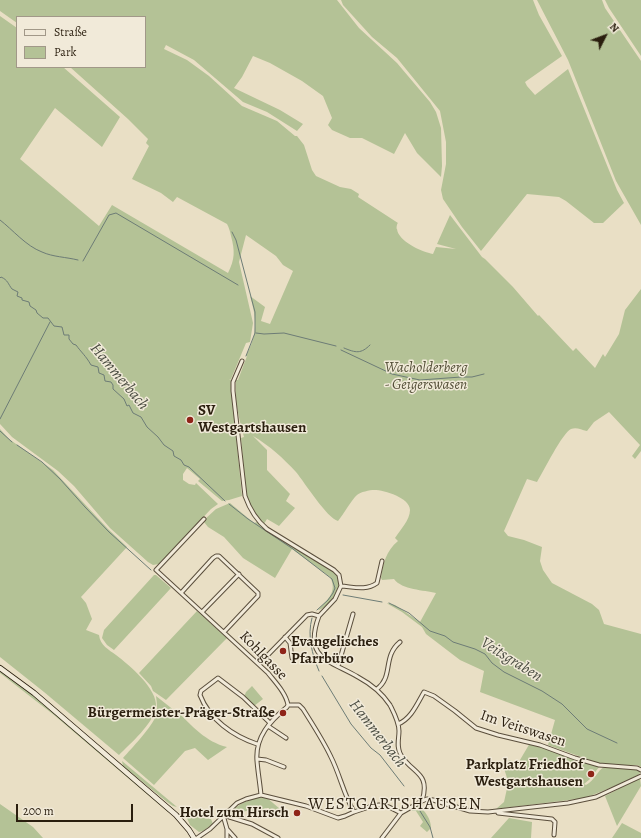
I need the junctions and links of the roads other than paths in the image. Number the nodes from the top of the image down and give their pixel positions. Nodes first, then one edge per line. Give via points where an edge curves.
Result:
1 (242, 361) dead end
2 (204, 519) dead end
3 (382, 561) dead end
4 (239, 574) junction
5 (342, 586) junction
6 (180, 593) junction
7 (202, 612) junction
8 (353, 614) dead end
9 (319, 616) junction
10 (224, 632) junction
11 (285, 637) junction
12 (400, 642) dead end
13 (292, 658) dead end
14 (259, 664) junction
15 (338, 666) junction
16 (0, 668) edge
17 (377, 689) junction
18 (288, 705) junction
19 (269, 724) junction
20 (398, 724) junction
21 (286, 738) dead end
22 (257, 744) junction
23 (257, 759) junction
24 (284, 767) dead end
25 (641, 770) edge
26 (641, 776) edge
27 (261, 795) junction
28 (422, 801) junction
29 (354, 812) junction
30 (494, 812) junction
31 (401, 813) junction
32 (223, 815) junction
33 (227, 829) junction
34 (554, 834) dead end
35 (196, 838) edge
36 (227, 838) edge
37 (235, 838) edge
38 (278, 838) edge
39 (382, 838) edge

1 - 5 street via 233,382 233,390 245,496 249,506 267,529 334,570 339,575
2 - 6 street, Kohlgasse via 156,570
3 - 5 street via 377,583 372,587
4 - 6 street via 216,556
4 - 7 street
4 - 10 street via 258,596
5 - 9 street via 335,599
6 - 7 street, Kohlgasse
7 - 10 street, Kohlgasse
8 - 15 street
9 - 11 street via 307,615
9 - 15 street via 314,634 317,651 322,658
10 - 14 street, Kohlgasse
11 - 13 street via 290,643
11 - 14 street
12 - 17 street via 391,652 383,685
14 - 18 street, Kohlgasse via 281,690
15 - 17 street
16 - 35 main road via 34,693 176,814
17 - 20 street via 389,704
18 - 19 street
18 - 29 street via 299,705 304,709 331,757 342,781 347,801
19 - 21 street
19 - 22 street
19 - 22 street via 243,697 218,678 201,691 202,700 215,719 238,737
20 - 25 street, Im Veitswasen via 404,722 411,714 424,692 434,696 476,728 540,745 599,765
20 - 28 street via 398,748 401,755 421,776 425,786
22 - 23 street
23 - 24 street via 275,762
23 - 27 street
26 - 30 street via 596,797
27 - 29 street via 306,806 338,818
27 - 32 street via 246,798
28 - 30 street via 433,800 470,811
28 - 31 street
29 - 31 street via 379,806 389,807
30 - 34 street via 552,819 555,822
31 - 39 street
32 - 33 street
32 - 35 street via 210,829
32 - 38 street via 252,824
33 - 36 street
33 - 37 street

